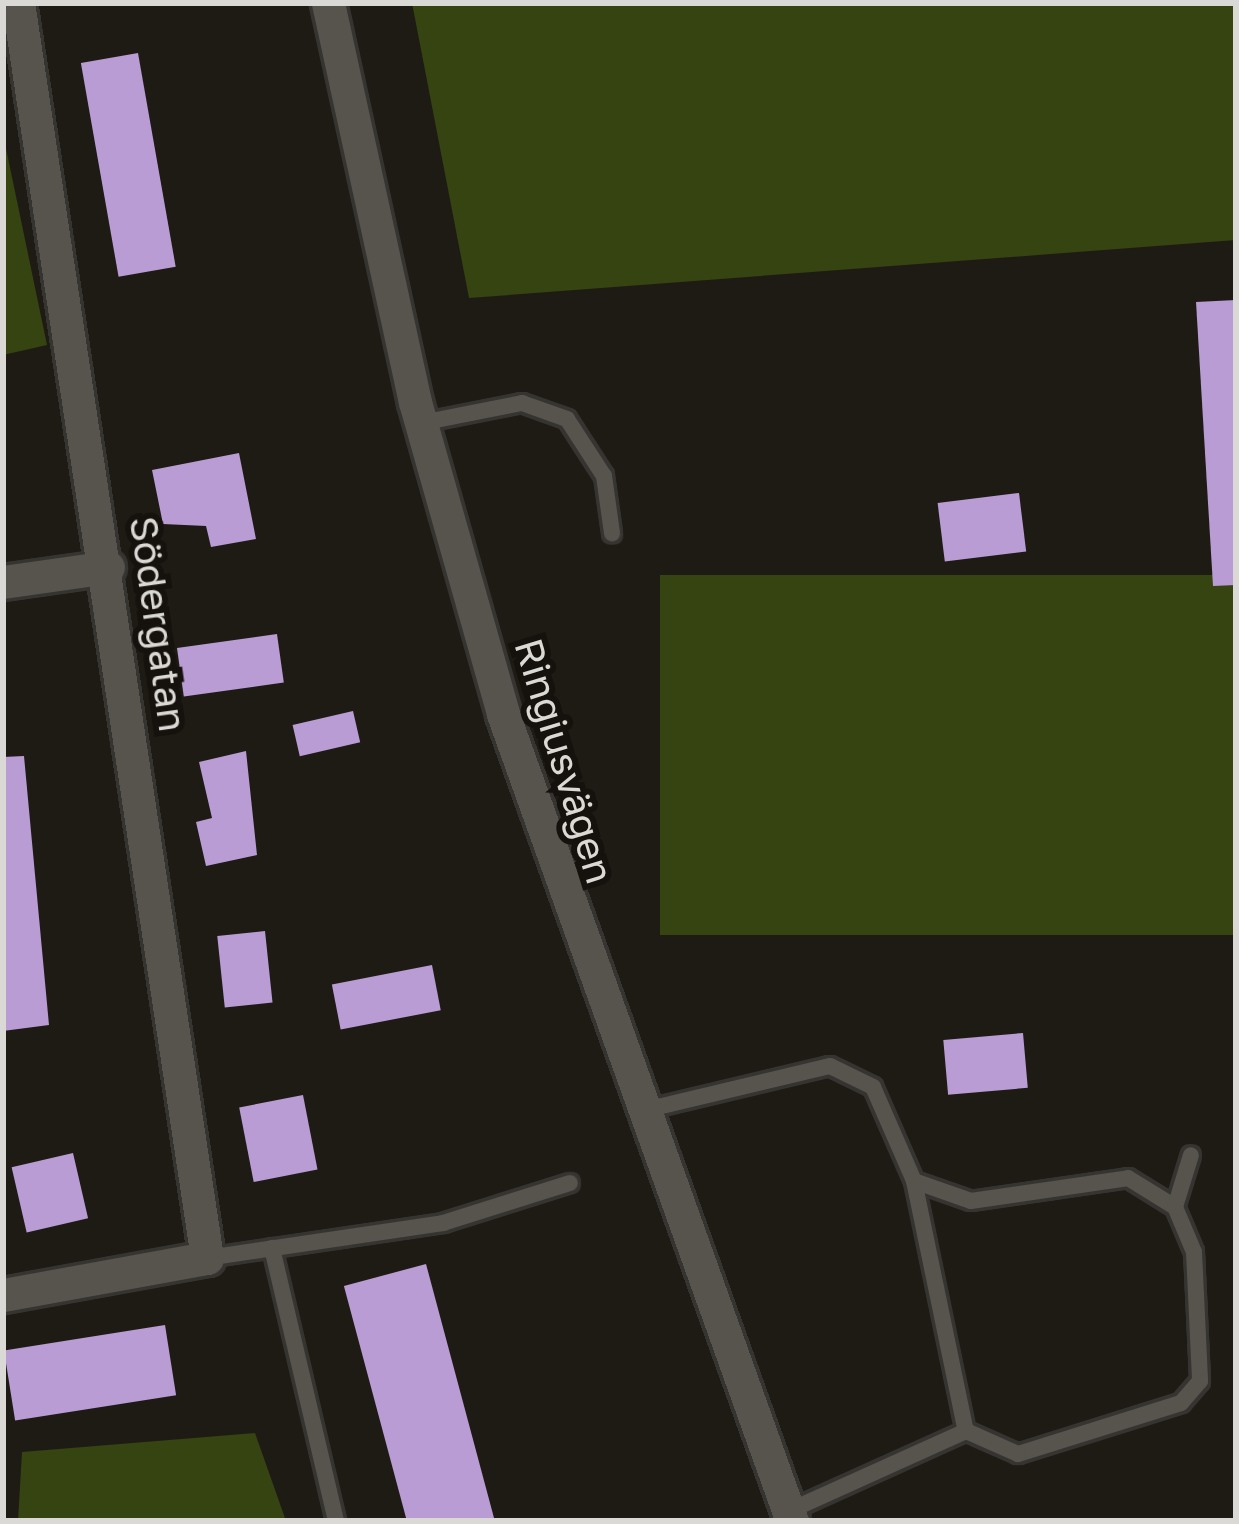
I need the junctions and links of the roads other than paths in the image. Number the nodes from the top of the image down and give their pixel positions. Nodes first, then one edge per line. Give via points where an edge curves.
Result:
1 (18, 3) edge
2 (328, 3) edge
3 (421, 424) junction
4 (612, 533) dead end
5 (108, 567) junction
6 (3, 582) edge
7 (641, 1111) junction
8 (1191, 1155) dead end
9 (914, 1181) junction
10 (570, 1183) dead end
11 (1174, 1208) junction
12 (272, 1248) junction
13 (207, 1258) junction
14 (3, 1295) edge
15 (966, 1431) junction
16 (791, 1516) edge
17 (336, 1521) edge

1 - 5 street, Södergatan
2 - 3 street, Ringiusvägen
3 - 4 lane via 522,403 567,419 604,476
3 - 7 street, Ringiusvägen via 502,714
5 - 6 street
5 - 13 street, Södergatan
7 - 9 lane via 830,1066 873,1087
7 - 16 street, Ringiusvägen
8 - 11 lane
9 - 11 lane via 971,1201 1128,1178
9 - 15 lane
10 - 12 lane via 443,1223
11 - 15 lane via 1194,1252 1199,1330 1200,1381 1180,1403 1018,1454
12 - 13 lane
12 - 17 lane
13 - 14 street
15 - 16 lane

